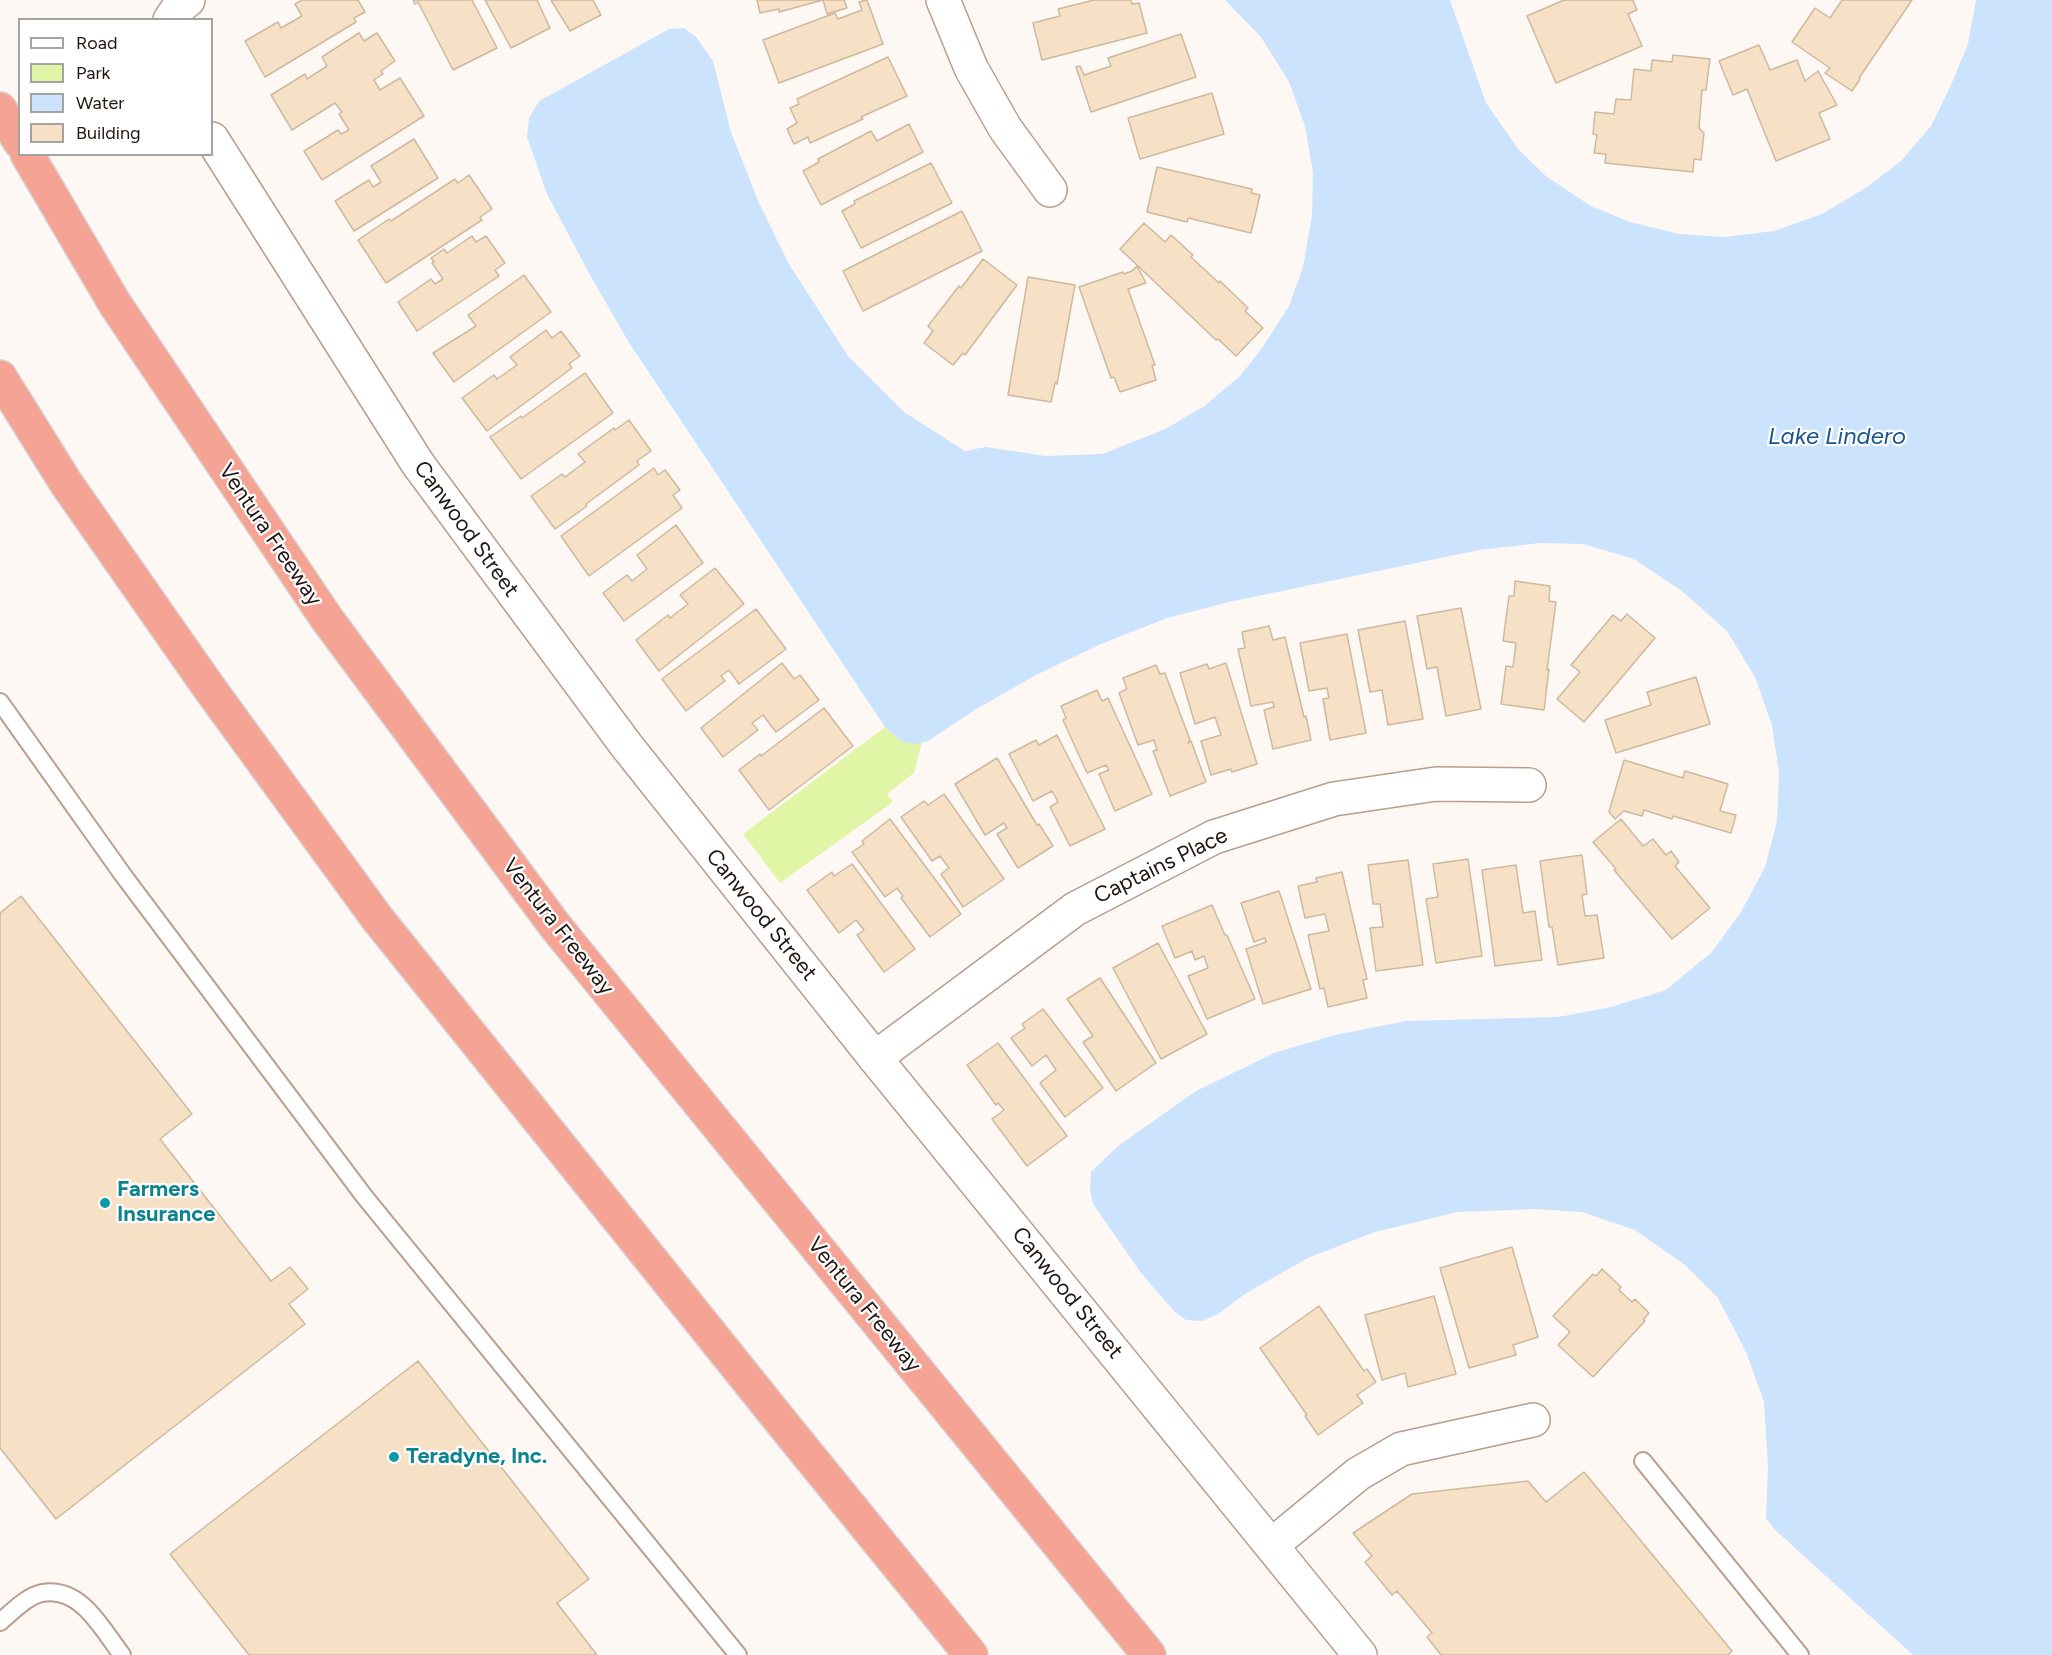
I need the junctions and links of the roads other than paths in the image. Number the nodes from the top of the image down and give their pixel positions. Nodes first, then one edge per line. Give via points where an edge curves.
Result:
1 (188, 0) edge
2 (943, 0) edge
3 (171, 18) edge
4 (0, 109) edge
5 (18, 139) edge
6 (213, 141) edge
7 (28, 156) edge
8 (1050, 190) dead end
9 (0, 377) edge
10 (0, 702) edge
11 (1529, 784) dead end
12 (875, 1058) junction
13 (1533, 1420) dead end
14 (1643, 1461) dead end
15 (1272, 1545) junction
16 (0, 1622) edge
17 (122, 1655) edge
18 (738, 1655) edge
19 (971, 1655) edge
20 (1149, 1655) edge
21 (1360, 1655) edge
22 (1800, 1655) edge

1 - 3 street
2 - 8 street via 971,68 999,118
4 - 5 highway
6 - 12 street, Canwood Street via 418,464 626,745
7 - 20 highway, Ventura Freeway via 115,304 327,619 556,927
9 - 19 highway via 66,483 377,918
10 - 18 lane via 123,875 364,1196
11 - 12 street, Captains Place via 1436,784 1334,799 1214,837 1075,909
12 - 15 street, Canwood Street
13 - 15 street via 1401,1449 1358,1474
14 - 22 lane
15 - 21 street, Canwood Street
16 - 17 lane via 42,1593 66,1595 85,1605

